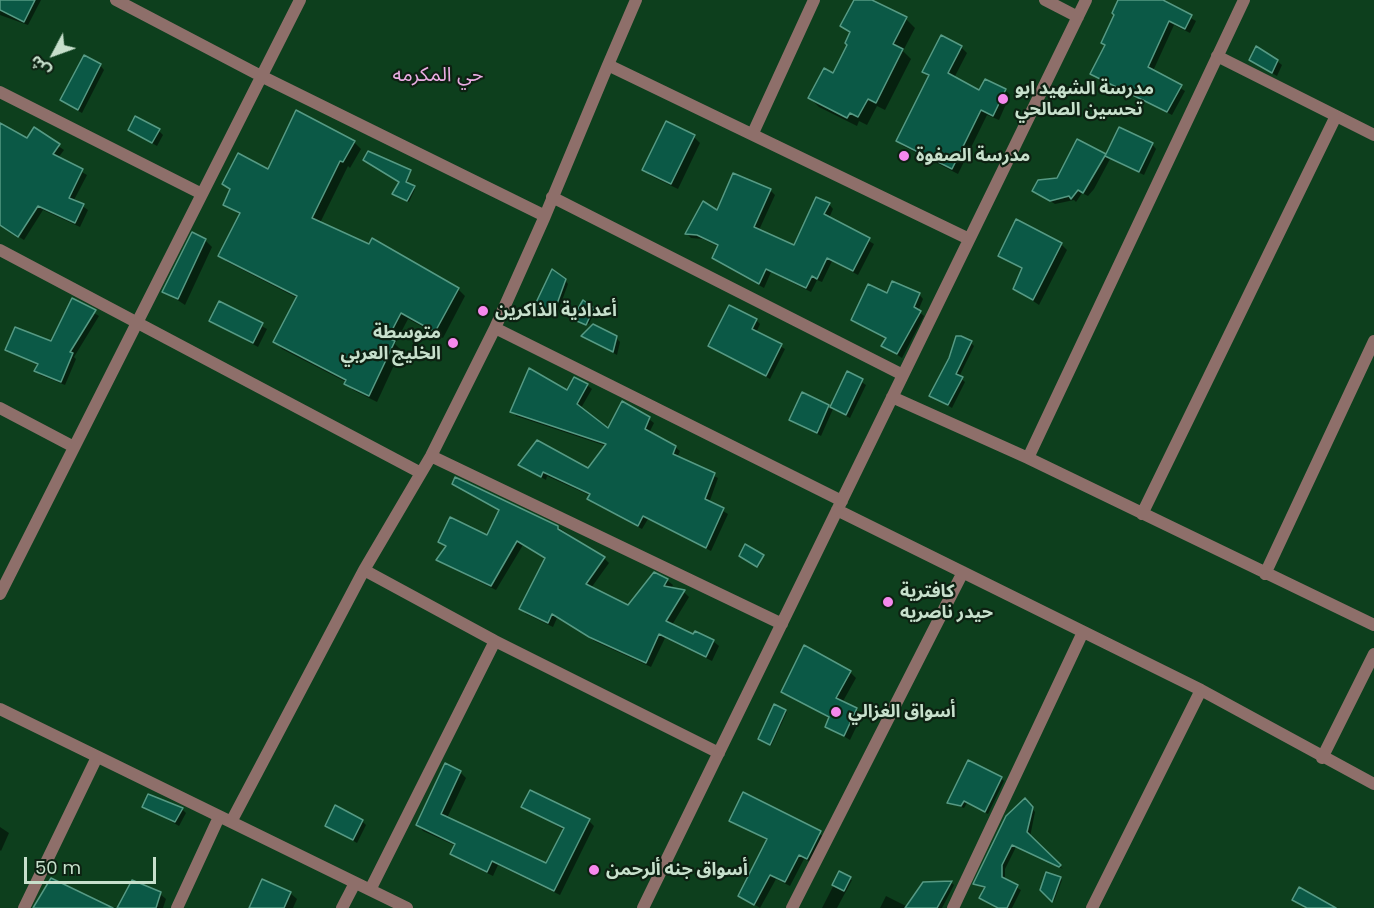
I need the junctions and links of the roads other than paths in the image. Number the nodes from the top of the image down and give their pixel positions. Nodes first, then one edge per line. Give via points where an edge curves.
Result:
1 (116, 0) edge
2 (300, 0) edge
3 (636, 0) edge
4 (814, 0) edge
5 (1045, 0) edge
6 (1086, 0) edge
7 (1244, 0) edge
8 (1078, 17) junction
9 (1217, 56) junction
10 (608, 65) junction
11 (261, 76) junction
12 (0, 92) edge
13 (1336, 116) junction
14 (753, 133) junction
15 (1374, 135) edge
16 (202, 194) junction
17 (552, 197) junction
18 (545, 216) junction
19 (969, 239) junction
20 (0, 250) edge
21 (136, 324) junction
22 (495, 328) junction
23 (1374, 341) edge
24 (903, 375) junction
25 (892, 397) junction
26 (0, 408) edge
27 (74, 447) junction
28 (431, 456) junction
29 (1028, 458) junction
30 (422, 473) junction
31 (839, 505) junction
32 (1142, 514) junction
33 (364, 570) junction
34 (963, 572) junction
35 (1265, 574) junction
36 (0, 594) edge
37 (782, 624) junction
38 (1374, 625) edge
39 (1083, 632) junction
40 (495, 642) junction
41 (1374, 654) edge
42 (1201, 690) junction
43 (0, 710) edge
44 (719, 753) junction
45 (97, 757) junction
46 (1322, 758) junction
47 (1374, 784) edge
48 (225, 819) junction
49 (355, 883) junction
50 (370, 890) junction
51 (24, 908) edge
52 (177, 908) edge
53 (342, 908) edge
54 (407, 908) edge
55 (643, 908) edge
56 (792, 908) edge
57 (953, 908) edge
58 (1092, 908) edge

1 - 11 street
2 - 11 street
3 - 10 street
4 - 14 street
5 - 8 street
6 - 8 street
7 - 9 street
8 - 19 street
9 - 13 street
9 - 29 street
10 - 14 street
10 - 17 street
11 - 16 street
11 - 18 street
12 - 16 street
13 - 15 street
13 - 32 street
14 - 19 street
16 - 21 street
17 - 18 street
17 - 24 street
18 - 22 street
19 - 24 street
20 - 21 street
21 - 27 street
21 - 30 street
22 - 28 street
22 - 31 street
23 - 35 street
24 - 25 street
25 - 29 street
25 - 31 street
26 - 27 street
27 - 36 street
28 - 30 street
28 - 37 street
29 - 32 street
30 - 33 street
31 - 34 street
31 - 37 street
32 - 35 street
33 - 40 street
33 - 48 street
34 - 39 street
34 - 56 street
35 - 38 street
37 - 44 street
39 - 42 street
39 - 57 street
40 - 44 street
40 - 50 street
41 - 46 street
42 - 46 street
42 - 58 street
43 - 45 street
44 - 55 street
45 - 48 street
45 - 51 street
46 - 47 street
48 - 49 street
48 - 52 street
49 - 50 street
49 - 53 street
50 - 54 street

